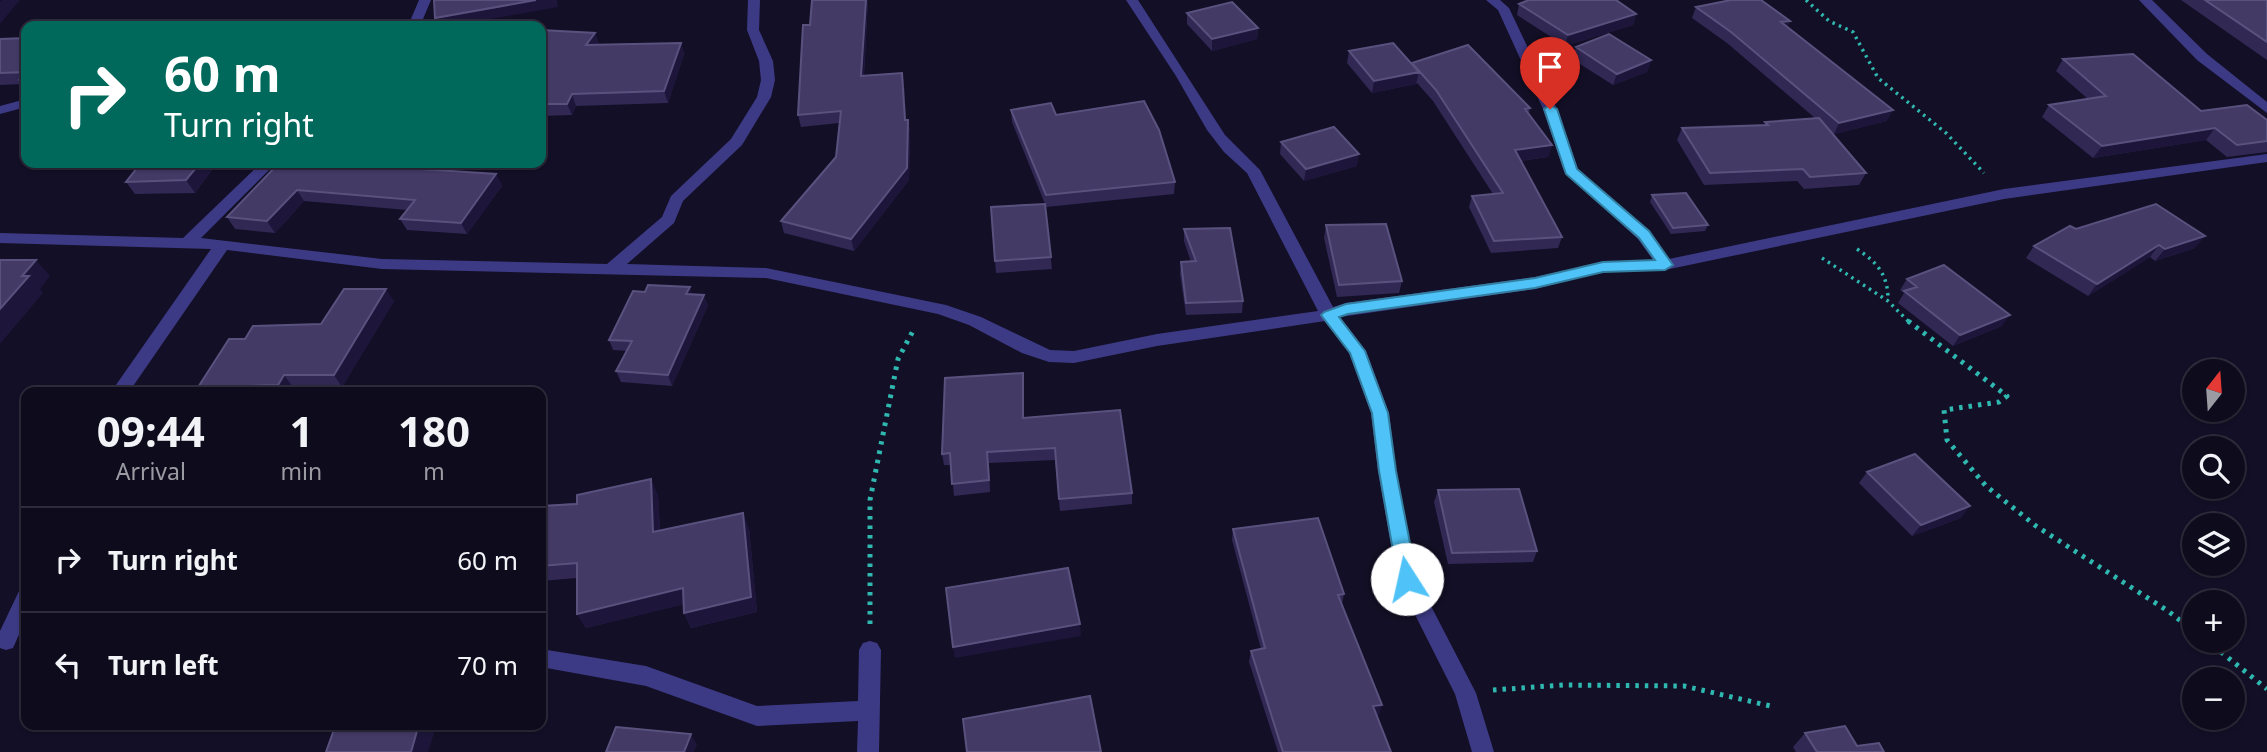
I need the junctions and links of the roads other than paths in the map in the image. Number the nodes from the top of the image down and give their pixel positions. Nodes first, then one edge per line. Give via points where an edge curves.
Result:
1 (425, 0) edge
2 (754, 0) edge
3 (1132, 0) edge
4 (1492, 0) edge
5 (2145, 0) edge
6 (416, 21) edge
7 (21, 104) edge
8 (2267, 109) edge
9 (0, 110) edge
10 (2267, 158) edge
11 (264, 168) edge
12 (0, 238) edge
13 (186, 244) junction
14 (223, 244) junction
15 (1665, 265) junction
16 (608, 271) junction
17 (1329, 315) junction
18 (123, 387) edge
19 (21, 608) edge
20 (6, 641) dead end
21 (870, 650) road end
22 (546, 658) edge
23 (868, 710) junction
24 (868, 752) edge
25 (1483, 752) edge

1 - 6 street
2 - 16 street via 753,30 766,61 768,80 764,97 737,142 676,199 669,219
3 - 17 street via 1208,123 1253,170
4 - 15 street via 1503,8 1550,109 1571,171 1644,234
5 - 8 street via 2202,57
7 - 9 street
10 - 15 street via 2004,194
11 - 13 street
12 - 13 street
13 - 14 street
14 - 16 street via 382,264
14 - 18 street
15 - 17 street via 1603,267 1535,283
16 - 17 street via 766,273 940,309 975,321 1028,349 1074,358 1157,340
17 - 25 street via 1357,351 1380,413 1407,579 1465,692
19 - 20 street
21 - 23 street
22 - 23 street via 646,676 757,716
23 - 24 street

